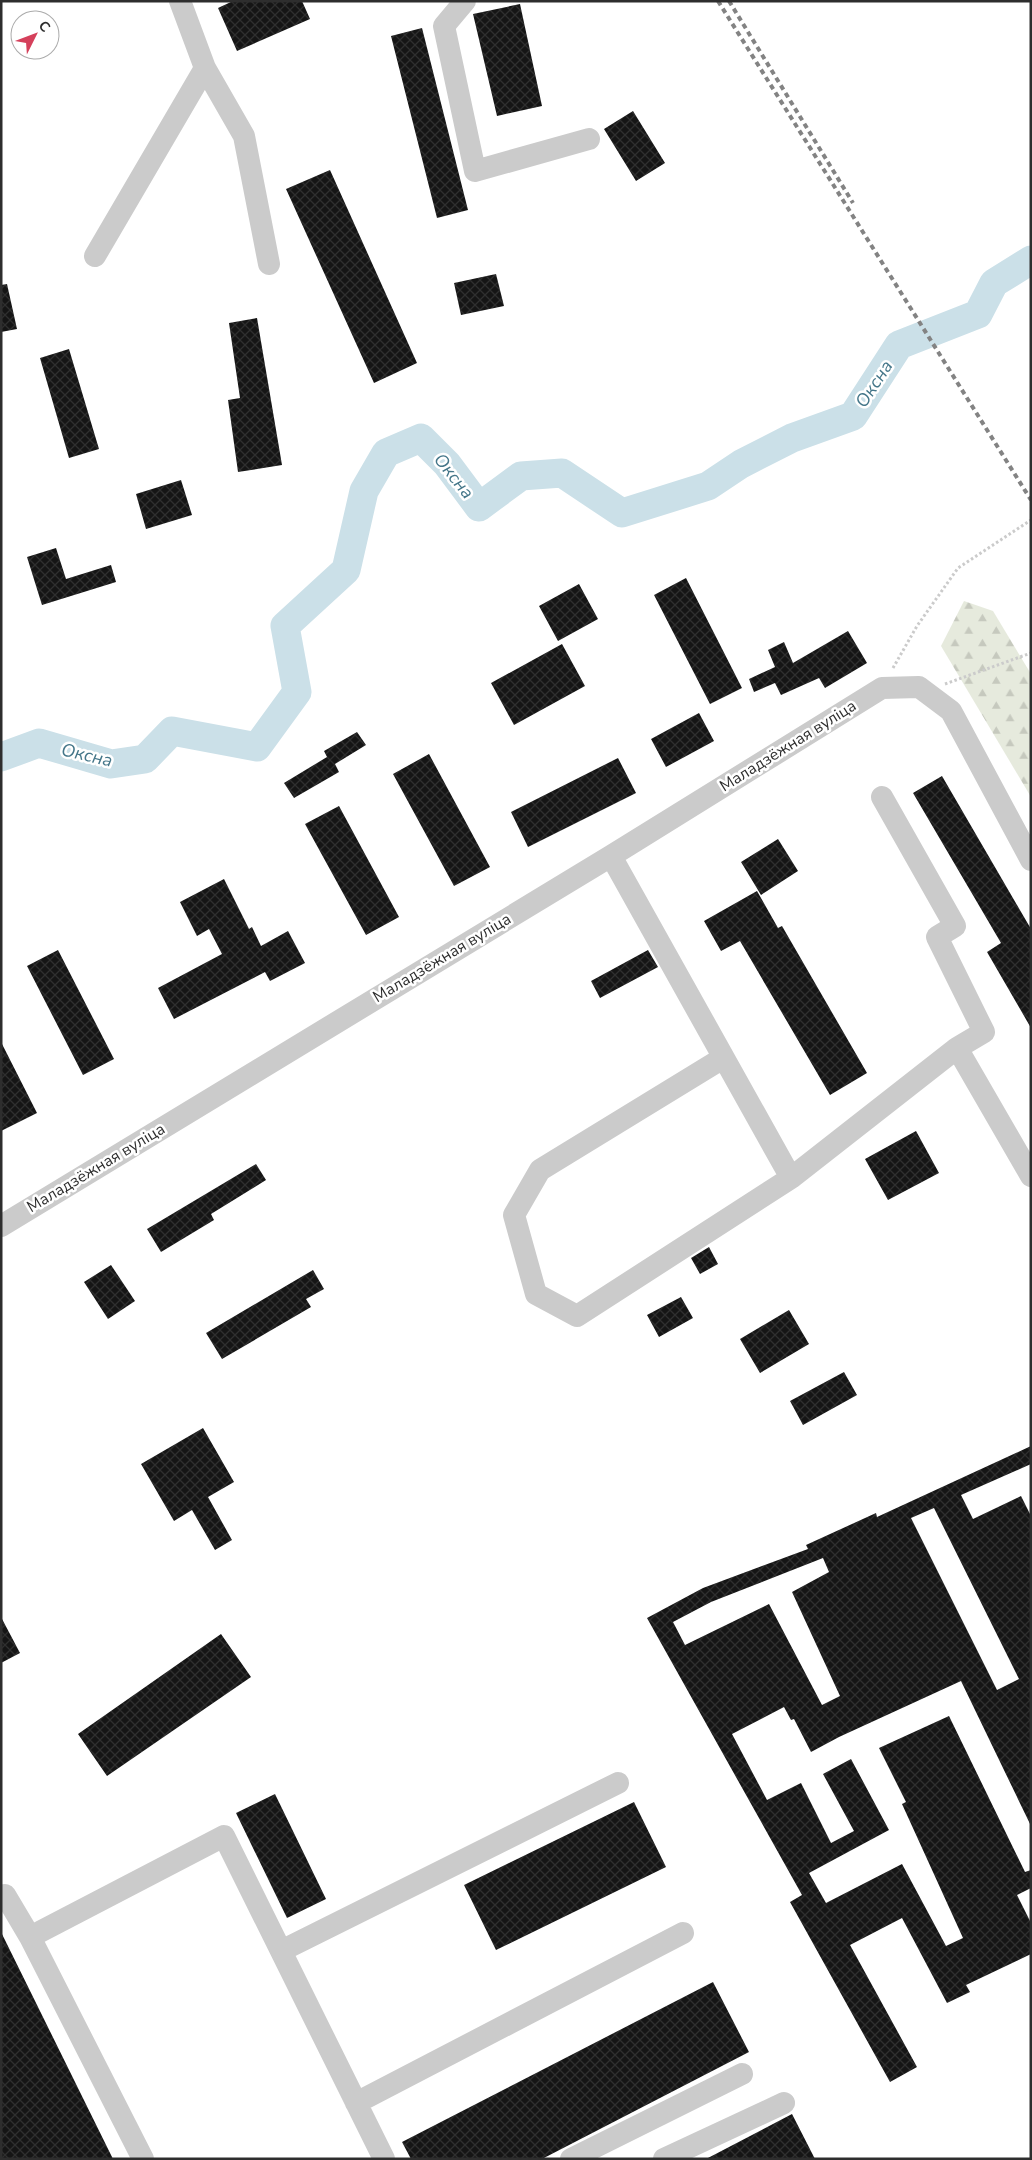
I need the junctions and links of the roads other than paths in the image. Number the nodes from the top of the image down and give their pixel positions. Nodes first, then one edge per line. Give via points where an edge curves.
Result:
1 (180, 1) edge
2 (464, 1) edge
3 (205, 68) junction
4 (589, 139) dead end
5 (95, 256) dead end
6 (269, 264) dead end
7 (882, 797) dead end
8 (611, 856) junction
9 (1031, 860) edge
10 (957, 1048) junction
11 (723, 1058) junction
12 (1031, 1176) edge
13 (791, 1178) junction
14 (1, 1226) edge
15 (618, 1783) dead end
16 (1, 1897) edge
17 (683, 1933) dead end
18 (30, 1937) junction
19 (281, 1951) junction
20 (742, 2074) dead end
21 (784, 2102) dead end
22 (356, 2103) junction
23 (143, 2159) edge
24 (384, 2159) edge
25 (571, 2159) edge
26 (664, 2159) edge

1 - 3 street
2 - 4 street via 444,26 475,171
3 - 5 street
3 - 6 street via 244,136
7 - 10 street via 955,926 937,937 984,1032
8 - 9 street, Маладзёжная вуліца via 882,688 919,687 951,710
8 - 11 street
8 - 14 street, Маладзёжная вуліца
10 - 12 street
10 - 13 street
11 - 13 street
11 - 13 street via 540,1170 514,1215 536,1294 576,1316
15 - 19 street
16 - 18 street via 5,1895
17 - 22 street
18 - 19 street via 224,1836
18 - 23 street
19 - 22 street
20 - 25 street
21 - 26 street
22 - 24 street

